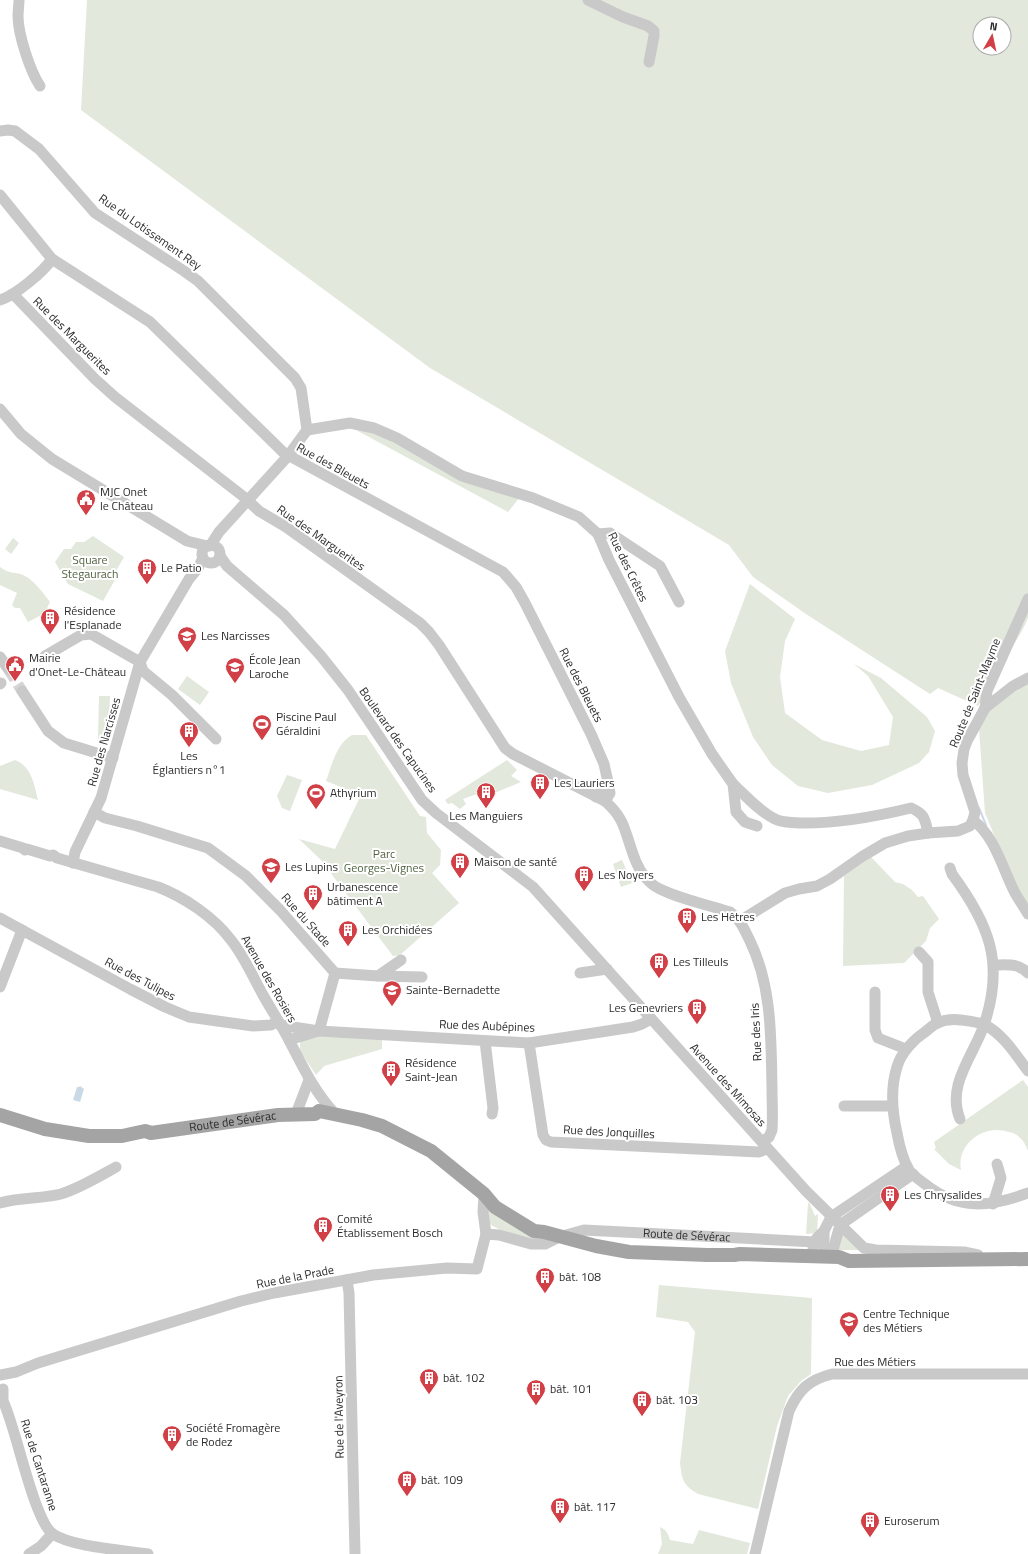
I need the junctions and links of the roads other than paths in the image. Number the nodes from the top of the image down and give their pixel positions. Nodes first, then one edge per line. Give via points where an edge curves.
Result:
1 (19, 0) edge
2 (588, 0) edge
3 (649, 62) dead end
4 (40, 86) dead end
5 (0, 131) edge
6 (0, 195) edge
7 (52, 259) junction
8 (13, 294) junction
9 (0, 300) edge
10 (0, 409) edge
11 (307, 430) junction
12 (288, 456) junction
13 (247, 500) junction
14 (598, 534) junction
15 (211, 552) junction
16 (1028, 599) edge
17 (679, 602) dead end
18 (45, 656) dead end
19 (0, 657) edge
20 (140, 662) junction
21 (9, 670) tunnel mouth
22 (1028, 678) edge
23 (22, 690) tunnel mouth
24 (984, 708) junction
25 (216, 739) dead end
26 (113, 758) junction
27 (733, 784) junction
28 (600, 799) junction
29 (94, 812) junction
30 (973, 820) junction
31 (757, 826) dead end
32 (928, 833) junction
33 (0, 841) edge
34 (73, 863) junction
35 (950, 868) dead end
36 (1028, 914) edge
37 (0, 918) edge
38 (740, 921) junction
39 (22, 930) junction
40 (919, 952) dead end
41 (401, 960) dead end
42 (994, 965) junction
43 (607, 969) junction
44 (335, 973) junction
45 (1028, 973) edge
46 (580, 974) dead end
47 (378, 976) junction
48 (422, 977) dead end
49 (0, 987) edge
50 (875, 992) dead end
51 (652, 1018) junction
52 (279, 1023) junction
53 (938, 1023) junction
54 (984, 1025) junction
55 (318, 1031) junction
56 (289, 1040) junction
57 (485, 1041) junction
58 (529, 1043) junction
59 (906, 1049) junction
60 (1028, 1072) edge
61 (309, 1080) junction
62 (322, 1100) junction
63 (844, 1106) dead end
64 (892, 1106) junction
65 (296, 1114) junction
66 (314, 1114) junction
67 (335, 1114) junction
68 (492, 1114) dead end
69 (0, 1115) edge
70 (960, 1119) dead end
71 (765, 1145) junction
72 (997, 1164) dead end
73 (116, 1167) dead end
74 (910, 1170) junction
75 (1028, 1193) edge
76 (484, 1194) junction
77 (0, 1204) edge
78 (993, 1204) junction
79 (856, 1215) junction
80 (831, 1217) junction
81 (840, 1226) junction
82 (824, 1231) junction
83 (486, 1234) junction
84 (559, 1237) junction
85 (855, 1239) junction
86 (815, 1242) junction
87 (809, 1256) junction
88 (978, 1256) junction
89 (1028, 1256) edge
90 (831, 1257) junction
91 (1028, 1259) edge
92 (347, 1280) junction
93 (1028, 1374) edge
94 (2, 1388) edge
95 (52, 1534) junction
96 (32, 1552) edge
97 (148, 1554) edge
98 (355, 1554) edge
99 (755, 1554) edge

1 - 4 street via 20,33 34,77
2 - 3 street via 654,31
5 - 11 street, Rue du Lotissement Rey via 15,131 39,149 95,213 198,281 295,378 301,388
6 - 7 street, Rue des Bleuets
7 - 8 street
7 - 12 street, Rue des Bleuets via 150,322
8 - 9 street
8 - 13 street, Rue des Marguerites via 115,397
10 - 15 street via 21,434 52,458 187,541
11 - 12 street, Rue des Narcisses
11 - 14 street, Rue des Crêtes via 350,423 374,428 397,438 462,476 533,498 579,517
12 - 13 street, Rue des Narcisses
12 - 28 street, Rue des Bleuets via 503,572 525,603 604,764 610,793
13 - 15 street, Rue des Narcisses
13 - 28 street, Rue des Marguerites via 429,632 504,748
14 - 17 street via 610,533 660,566
14 - 27 street, Rue des Crêtes via 679,697 712,754
15 - 20 street, Rue des Narcisses via 189,579
15 - 43 street, Boulevard des Capucines via 279,611 321,656 348,690 422,800 533,886
16 - 24 street, Route de Saint-Mayme via 987,691
18 - 20 street via 81,635 91,634
19 - 21 street
20 - 25 street via 142,671 172,695
20 - 26 street, Rue des Narcisses
22 - 24 street
23 - 26 street via 48,731 64,743
24 - 30 street, Route de Saint-Mayme via 967,741 962,763 963,775 975,812
26 - 29 street, Rue des Narcisses via 102,798
27 - 31 street, Rue des Crêtes via 736,812 745,822
27 - 32 street, Rue des Crêtes via 752,802 776,820 783,822 818,824 859,819 911,808 925,818
28 - 38 street via 616,810 635,862 645,878 654,886 730,912
29 - 34 street, Rue des Narcisses
29 - 44 street, Rue du Stade via 105,818 208,848 246,876 280,910
30 - 32 street via 970,826 958,831
30 - 36 street via 989,837 1015,894
32 - 38 street via 885,843 830,880 817,886 784,893
33 - 34 street, Avenue des Rosiers
34 - 52 street, Avenue des Rosiers via 158,887 173,893 199,910 231,939
35 - 42 street via 978,913 989,940
37 - 39 street, Rue des Tulipes
38 - 71 street, Rue des Iris via 755,952 765,984 769,1010 773,1123
39 - 49 street
39 - 52 street, Rue des Tulipes via 130,989 189,1017 253,1026
40 - 53 street via 928,962 928,992
41 - 47 street
42 - 45 street via 1020,966
42 - 54 street via 992,994
43 - 46 street
43 - 51 street, Avenue des Mimosas
44 - 47 street
44 - 55 street
47 - 48 street
50 - 59 street via 875,1030 878,1038
51 - 58 street, Rue des Aubépines via 633,1026
51 - 71 street, Avenue des Mimosas
52 - 55 street, Rue des Aubépines
52 - 56 street, Avenue des Rosiers
53 - 54 street via 952,1019
53 - 59 street via 918,1036
54 - 60 street via 997,1034
54 - 70 street via 958,1079 956,1110
55 - 56 street, Rue des Aubépines
55 - 57 street, Rue des Aubépines
56 - 61 street, Avenue des Rosiers
57 - 58 street, Rue des Aubépines
57 - 68 street
58 - 71 street, Rue des Jonquilles via 543,1135 546,1140 758,1152 764,1150
59 - 64 street via 897,1066
61 - 62 street, Avenue des Rosiers
61 - 65 street
62 - 66 street
62 - 67 street, Avenue des Rosiers
63 - 64 street
64 - 74 street via 899,1141
65 - 66 main road, Route de Sévérac
65 - 69 main road, Route de Sévérac via 243,1119 128,1138 89,1136 45,1129
66 - 67 main road, Route de Sévérac via 319,1111
67 - 76 main road, Route de Sévérac via 382,1126 431,1151
71 - 80 street, Avenue des Mimosas
72 - 78 street via 1001,1178
73 - 77 street via 60,1194 14,1199
74 - 78 street via 934,1192 950,1200 966,1204
74 - 79 street
74 - 80 street
75 - 78 street
76 - 83 street
76 - 84 main road, Route de Sévérac via 495,1206 527,1227
79 - 81 street
79 - 85 street
80 - 81 street, Avenue des Mimosas
80 - 82 street
81 - 85 street, Avenue des Mimosas
81 - 90 street
82 - 86 street
82 - 90 street
83 - 84 street via 531,1244 545,1244
83 - 92 street, Rue de la Prade via 476,1269 446,1268
84 - 86 street, Route de Sévérac via 584,1230
84 - 87 main road, Route de Sévérac via 622,1250 630,1246
85 - 88 street, Avenue des Mimosas via 864,1248 876,1250 964,1252
86 - 87 street
87 - 90 main road, Route de Sévérac
88 - 89 main road, Route de Sévérac
88 - 90 main road, Route de Sévérac via 846,1254
90 - 91 main road, Route de Sévérac via 848,1261
92 - 94 street, Rue de la Prade via 257,1296 38,1363 16,1372
92 - 98 street, Rue de l'Aveyron
93 - 99 street, Rue des Métiers via 832,1374 818,1378 805,1386 789,1411
94 - 95 street, Rue de Cantaranne via 40,1515
95 - 96 street
95 - 97 street via 74,1543

